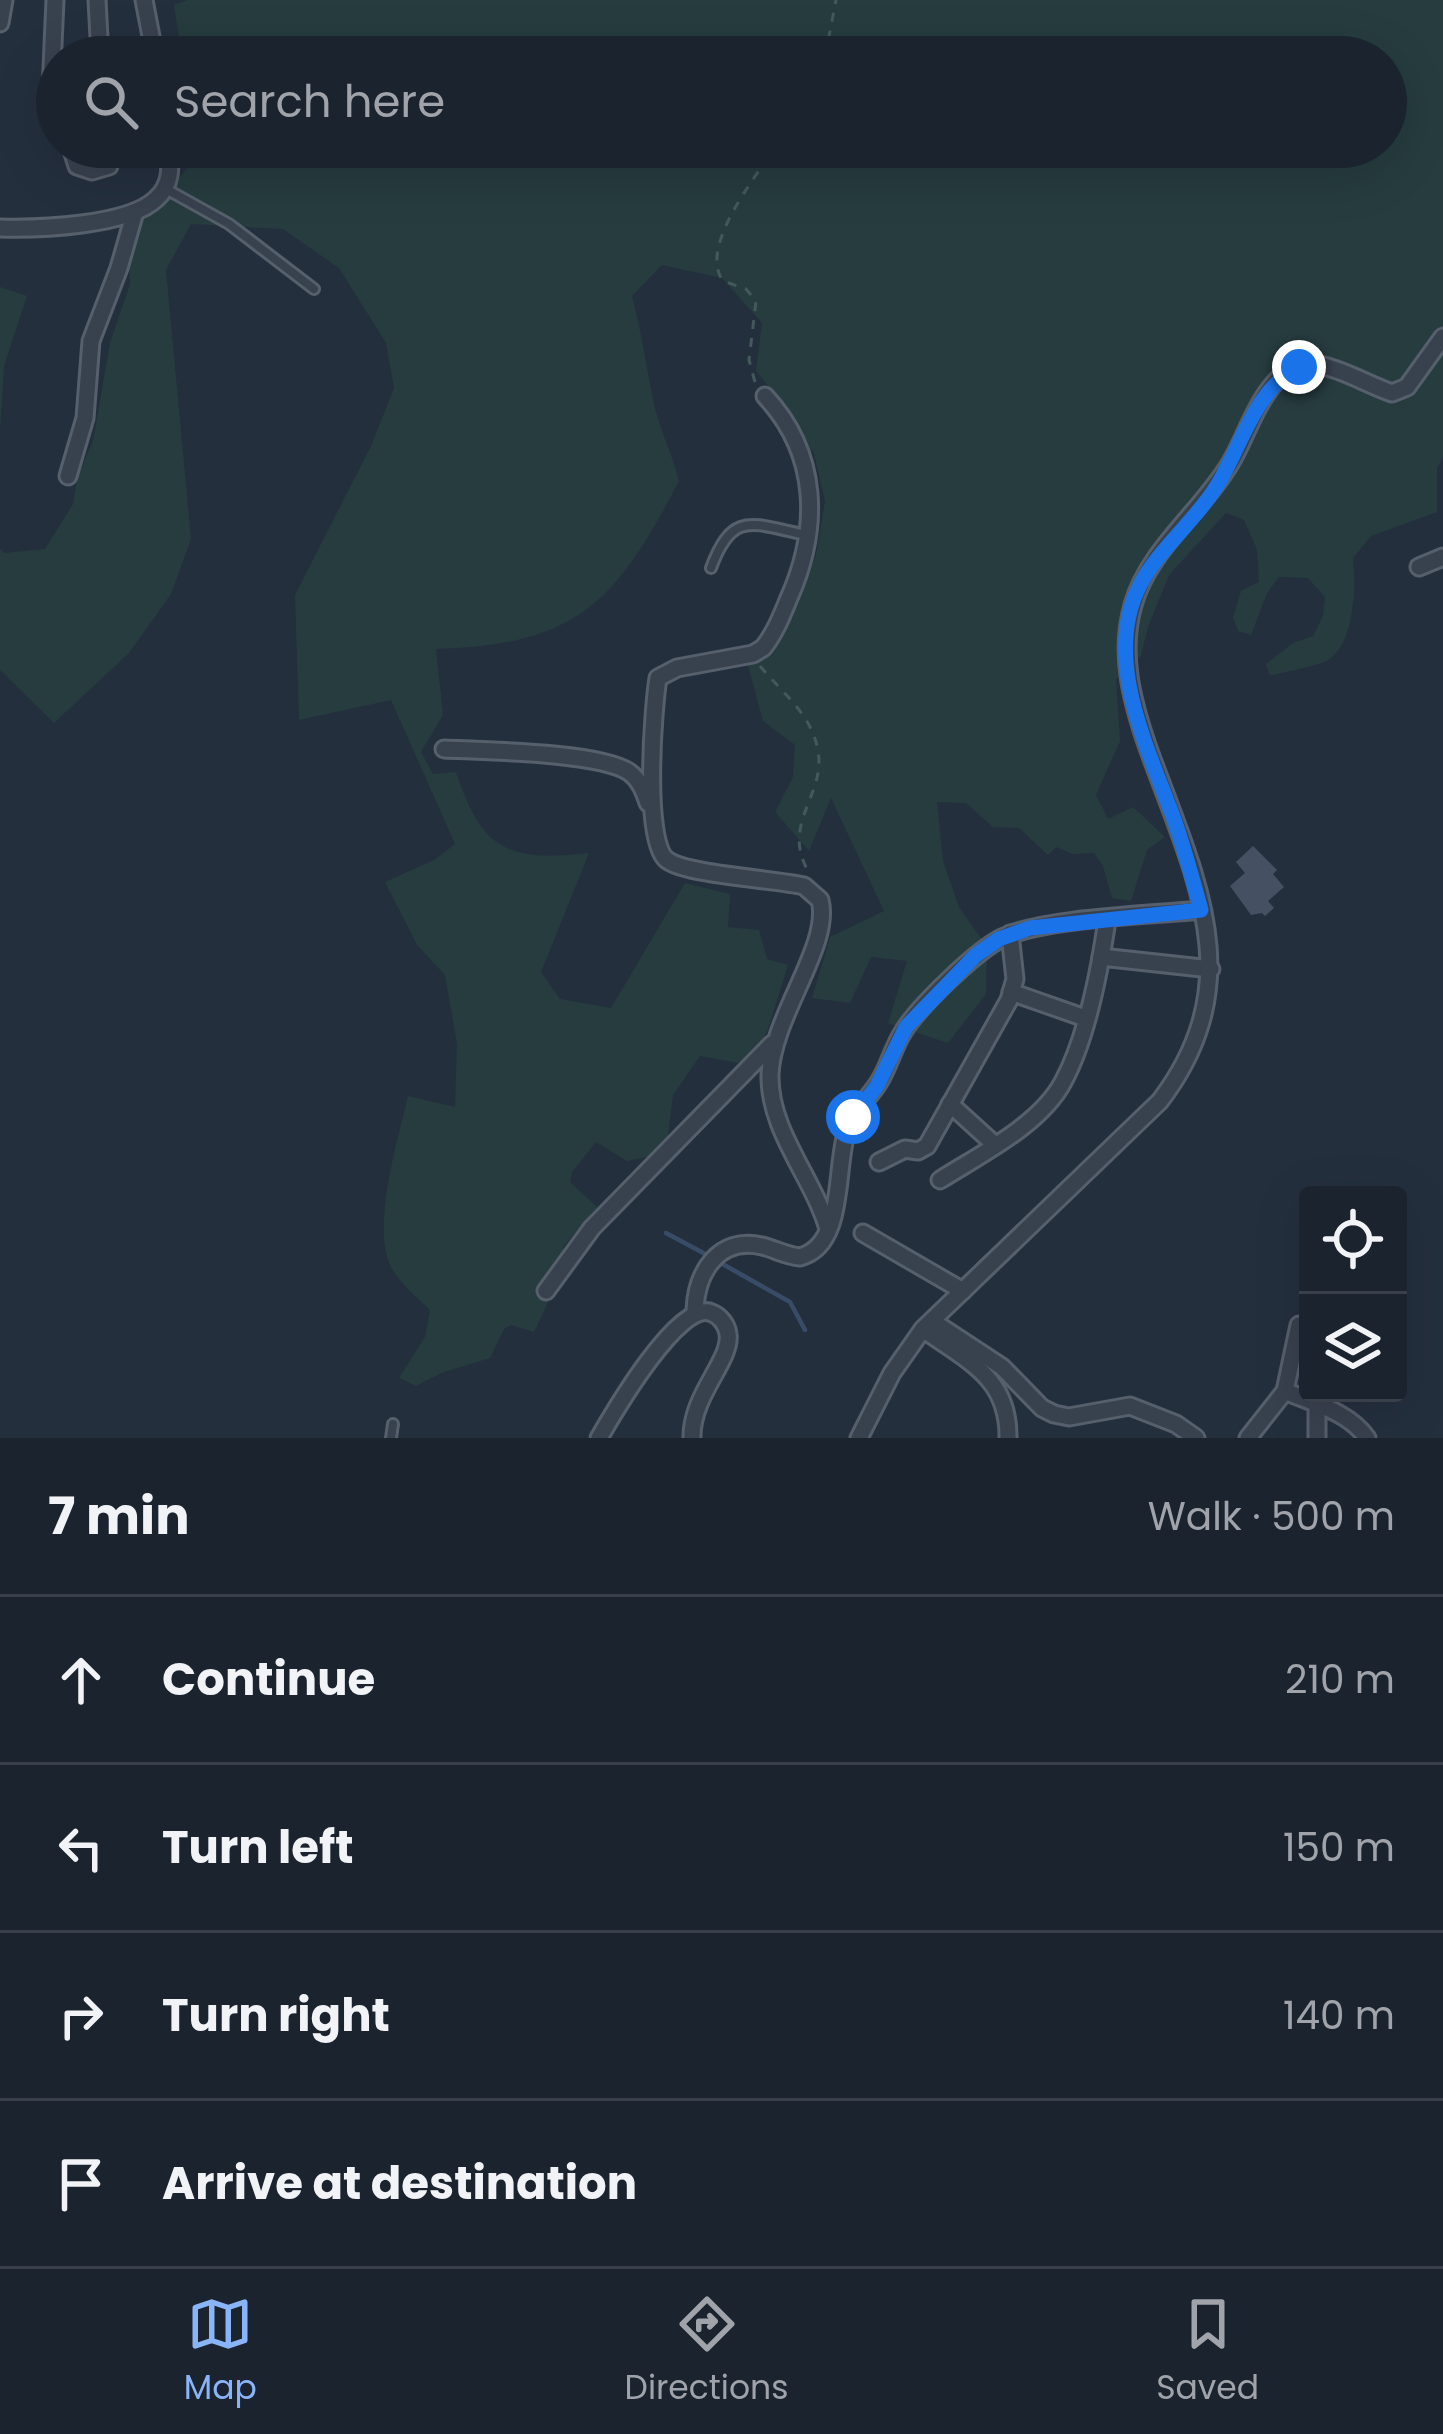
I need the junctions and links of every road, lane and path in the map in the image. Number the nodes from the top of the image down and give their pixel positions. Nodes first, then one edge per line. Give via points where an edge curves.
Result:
1 (4, 0) edge
2 (55, 0) edge
3 (97, 0) edge
4 (144, 0) edge
5 (836, 0) edge
6 (0, 23) edge
7 (53, 36) edge
8 (99, 36) edge
9 (151, 36) edge
10 (828, 36) edge
11 (170, 168) edge
12 (761, 168) edge
13 (165, 189) junction
14 (135, 212) junction
15 (0, 228) edge
16 (314, 289) dead end
17 (1443, 337) edge
18 (765, 396) joint
19 (68, 476) dead end
20 (808, 535) junction
21 (1443, 557) edge
22 (1420, 567) dead end
23 (711, 568) dead end
24 (753, 654) junction
25 (444, 749) dead end
26 (652, 813) junction
27 (807, 869) joint
28 (812, 889) junction
29 (1201, 910) junction
30 (1107, 920) junction
31 (1010, 934) junction
32 (1101, 957) junction
33 (1211, 969) junction
34 (1011, 992) junction
35 (1084, 1018) junction
36 (775, 1042) junction
37 (950, 1104) junction
38 (994, 1144) junction
39 (879, 1162) dead end
40 (940, 1180) dead end
41 (828, 1229) junction
42 (863, 1233) dead end
43 (546, 1291) dead end
44 (963, 1291) junction
45 (695, 1311) junction
46 (1299, 1325) dead end
47 (928, 1326) junction
48 (1285, 1391) junction
49 (1317, 1405) junction
50 (393, 1424) dead end
51 (391, 1438) edge
52 (599, 1438) edge
53 (692, 1438) edge
54 (859, 1438) edge
55 (1008, 1438) edge
56 (1196, 1438) edge
57 (1248, 1438) edge
58 (1317, 1438) edge
59 (1367, 1438) edge

1 - 6 street
2 - 7 street
3 - 8 street
4 - 9 street
5 - 10 path
11 - 13 street
12 - 18 path via 730,216 716,260 723,281 753,294 749,360
13 - 14 street
13 - 16 lane via 229,224
14 - 15 street
14 - 19 street via 91,341 85,418
17 - 29 street via 1406,388 1392,393 1318,364 1279,377 1214,491 1139,588 1127,662 1132,701
18 - 20 street via 785,417 806,466
20 - 23 lane via 741,525 721,541
20 - 24 street via 779,620
21 - 22 street
24 - 26 street via 658,678
24 - 27 path via 798,706 818,749 816,783 801,815
25 - 26 street via 625,769
26 - 28 street via 657,847 672,863
27 - 28 street
28 - 36 street via 822,928
29 - 30 street
29 - 33 street
30 - 31 street
30 - 32 street
31 - 34 street
31 - 41 street via 976,955 906,1027 848,1125
32 - 33 street
32 - 35 street
33 - 44 street via 1194,1048 1160,1101
34 - 35 street
34 - 37 street
35 - 38 street via 1063,1084
36 - 41 street via 770,1093
36 - 43 street via 592,1228
37 - 38 street
37 - 39 street via 927,1146
38 - 40 street
41 - 45 street via 818,1248 800,1257 746,1244 714,1257 700,1275
42 - 44 street
44 - 47 street
45 - 52 street
45 - 53 street via 716,1315 729,1335 696,1405
46 - 48 street
47 - 54 street
47 - 55 street via 1003,1395
47 - 56 street via 1002,1367 1054,1414 1130,1406
48 - 49 street
48 - 57 street
49 - 58 street
49 - 59 street
50 - 51 lane

